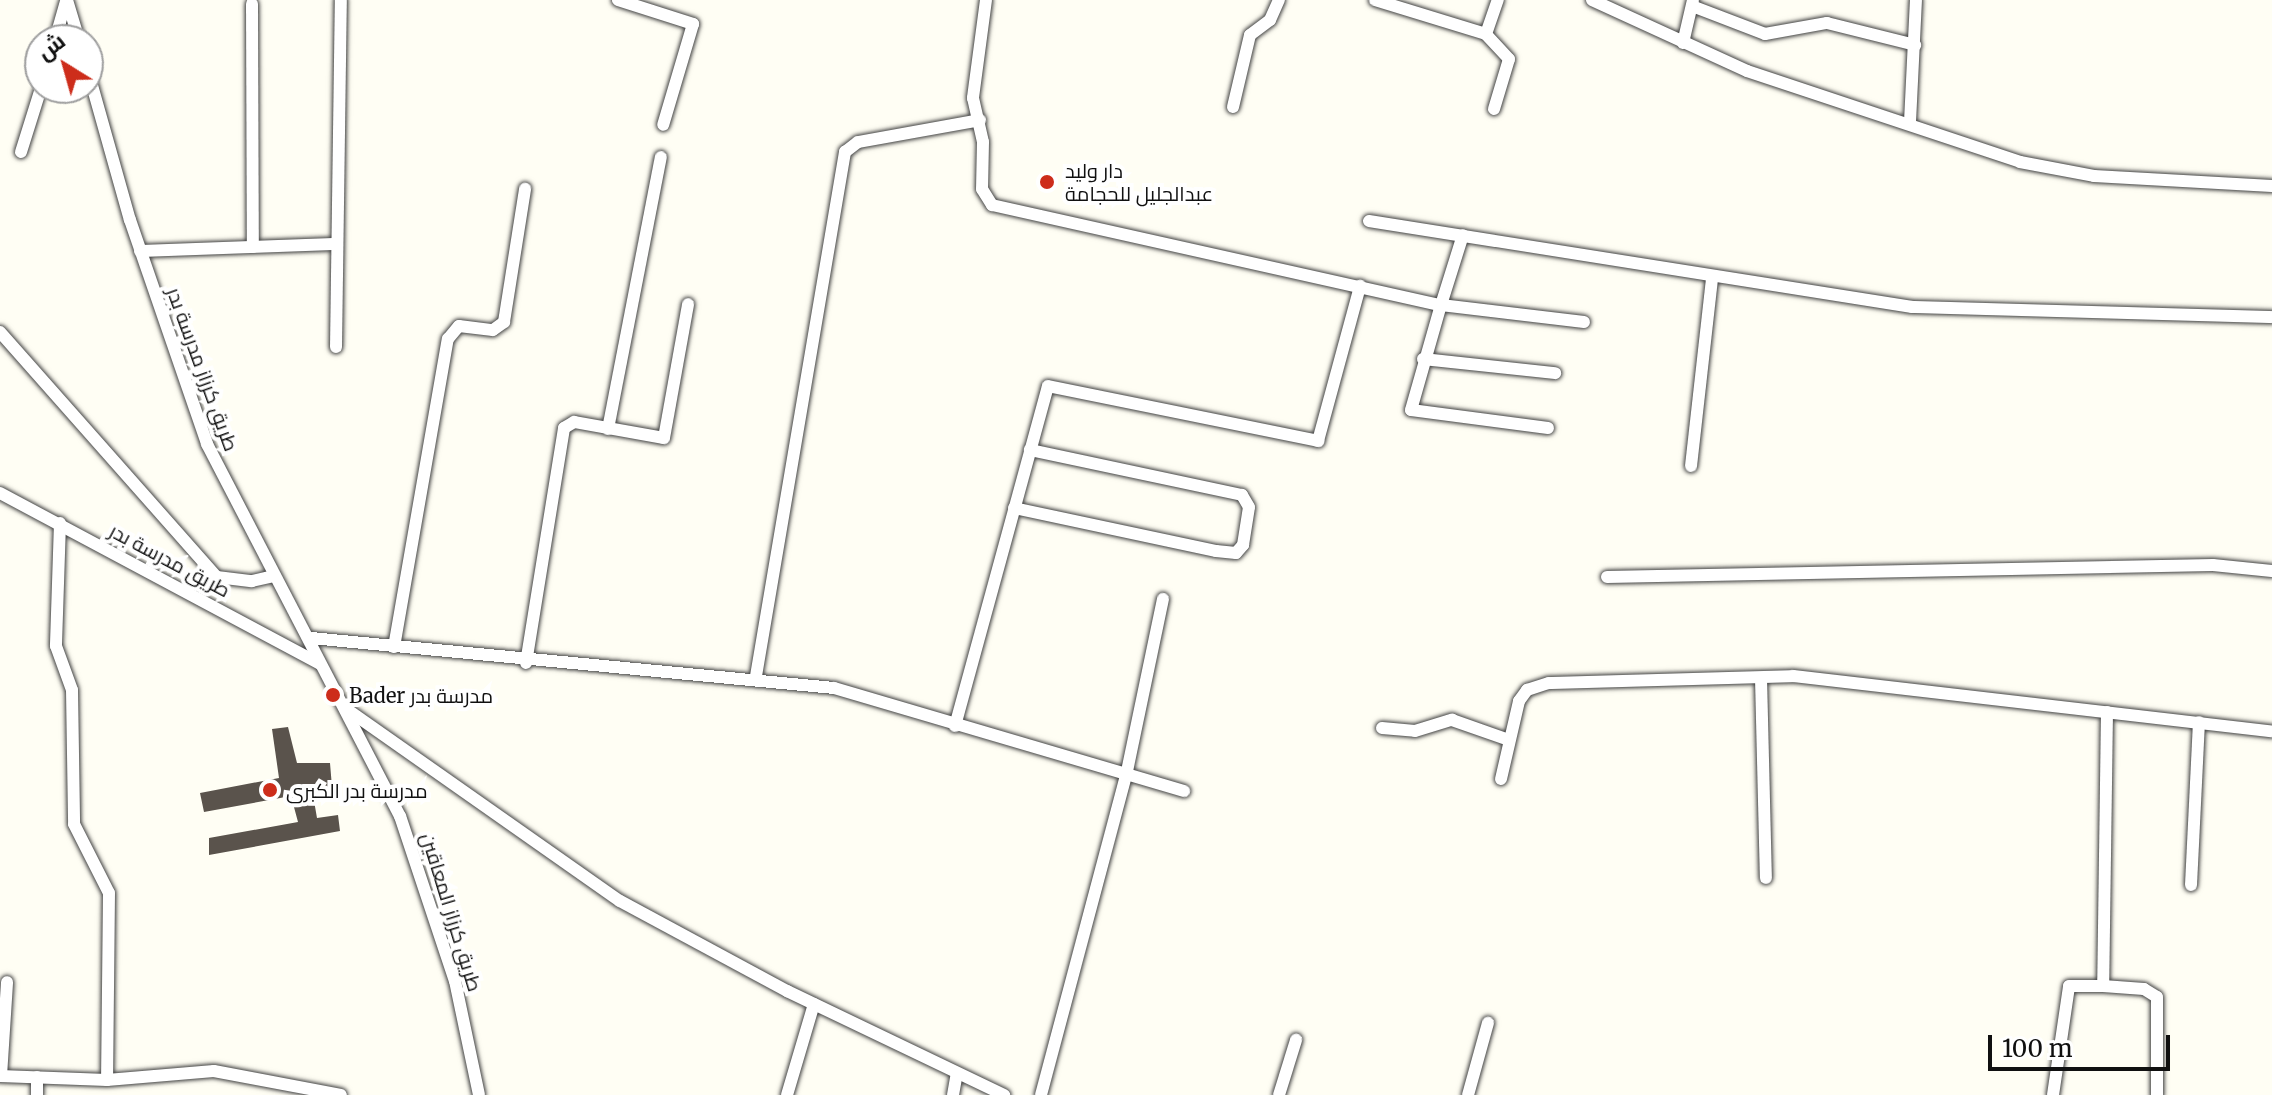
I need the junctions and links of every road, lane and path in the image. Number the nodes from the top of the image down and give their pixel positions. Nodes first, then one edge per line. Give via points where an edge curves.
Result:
1 (66, 0) edge
2 (341, 0) edge
3 (618, 0) edge
4 (986, 0) edge
5 (1279, 0) edge
6 (1375, 0) edge
7 (1498, 0) edge
8 (1592, 0) edge
9 (1916, 0) edge
10 (1692, 3) edge
11 (252, 4) dead end
12 (59, 24) edge
13 (74, 24) edge
14 (1486, 34) junction
15 (1683, 43) junction
16 (1915, 45) junction
17 (36, 104) edge
18 (98, 104) edge
19 (1233, 107) dead end
20 (1494, 109) dead end
21 (980, 120) junction
22 (1910, 122) junction
23 (663, 125) dead end
24 (21, 152) dead end
25 (661, 157) dead end
26 (2272, 186) edge
27 (525, 189) dead end
28 (1369, 221) dead end
29 (1463, 235) junction
30 (334, 244) junction
31 (253, 247) junction
32 (140, 251) junction
33 (1712, 279) junction
34 (1360, 286) junction
35 (688, 304) dead end
36 (1441, 305) junction
37 (2272, 317) edge
38 (1584, 322) dead end
39 (0, 332) edge
40 (336, 347) dead end
41 (1423, 359) junction
42 (1555, 373) dead end
43 (1548, 428) dead end
44 (608, 429) junction
45 (1030, 450) junction
46 (1691, 466) dead end
47 (0, 493) edge
48 (1014, 508) junction
49 (60, 523) junction
50 (2272, 571) edge
51 (274, 576) junction
52 (1607, 577) dead end
53 (1163, 599) dead end
54 (311, 638) junction
55 (394, 647) junction
56 (526, 663) junction
57 (320, 664) junction
58 (756, 676) junction
59 (1761, 678) junction
60 (345, 708) junction
61 (2107, 712) junction
62 (2199, 722) junction
63 (955, 726) junction
64 (1382, 728) dead end
65 (2272, 731) edge
66 (1506, 739) junction
67 (1126, 776) junction
68 (1501, 779) dead end
69 (1184, 791) dead end
70 (1766, 878) dead end
71 (2191, 885) dead end
72 (7, 982) dead end
73 (2103, 986) junction
74 (814, 1004) junction
75 (1488, 1023) dead end
76 (1296, 1040) dead end
77 (957, 1073) junction
78 (0, 1076) edge
79 (37, 1077) junction
80 (107, 1080) junction
81 (37, 1095) edge
82 (341, 1095) edge
83 (479, 1095) edge
84 (787, 1095) edge
85 (953, 1095) edge
86 (1004, 1095) edge
87 (1041, 1095) edge
88 (1279, 1095) edge
89 (1468, 1095) edge
90 (2053, 1095) edge
91 (2157, 1095) edge

1 - 12 street
1 - 13 street
2 - 30 street
3 - 23 street via 693,24
4 - 21 street via 973,98
5 - 19 street via 1270,20 1250,35
6 - 14 street
7 - 14 street
8 - 15 street
9 - 16 street
10 - 15 street
10 - 16 street via 1765,34 1827,23
11 - 31 street
14 - 20 street via 1509,53
15 - 22 street via 1747,71
16 - 22 street
17 - 24 street
18 - 32 street, طريق كرزاز مدرسة بدر
21 - 34 street via 982,189 992,205
21 - 58 street via 858,142 845,152
22 - 26 street via 2049,169
25 - 44 street
27 - 55 street via 504,322 493,330 459,326 448,339
28 - 29 street
29 - 33 street
29 - 36 street
30 - 31 street
30 - 40 street
31 - 32 street
32 - 51 street, طريق كرزاز مدرسة بدر via 207,444
33 - 37 street via 1912,307
33 - 46 street
34 - 36 street
34 - 45 street via 1318,441 1054,384 1045,390
35 - 44 street via 664,438
36 - 38 street
36 - 41 street
39 - 51 street via 217,577 252,581
41 - 42 street
41 - 43 street via 1415,414
44 - 56 street via 574,422 564,428
45 - 48 street
45 - 48 street via 1242,495 1249,507 1243,545 1236,553 1216,551
47 - 49 street, طريق مدرسة بدر
48 - 63 street
49 - 57 street, طريق مدرسة بدر
49 - 80 street via 56,646 72,690 74,824 109,893
50 - 52 street via 2213,565
51 - 54 street, طريق كرزاز مدرسة بدر
53 - 67 street
54 - 55 street
54 - 57 street, طريق كرزاز مدرسة بدر
55 - 56 street
56 - 58 street
57 - 60 street, طريق كرزاز المعاقين
58 - 63 street via 834,688
59 - 61 street via 1793,676
59 - 66 street via 1549,683 1527,690
59 - 70 street
60 - 74 street via 620,901
60 - 83 street, طريق كرزاز المعاقين via 400,816 430,899
61 - 62 street
61 - 73 street
62 - 65 street
62 - 71 street
63 - 67 street
64 - 66 street via 1415,731 1452,720
66 - 68 street
67 - 69 street
67 - 87 street
72 - 78 street
73 - 90 street via 2069,986
73 - 91 street via 2144,989 2157,997
74 - 77 street
74 - 84 street
75 - 89 street
76 - 88 street
77 - 85 street
77 - 86 street
78 - 79 street
79 - 80 street
79 - 81 street
80 - 82 street via 214,1071

